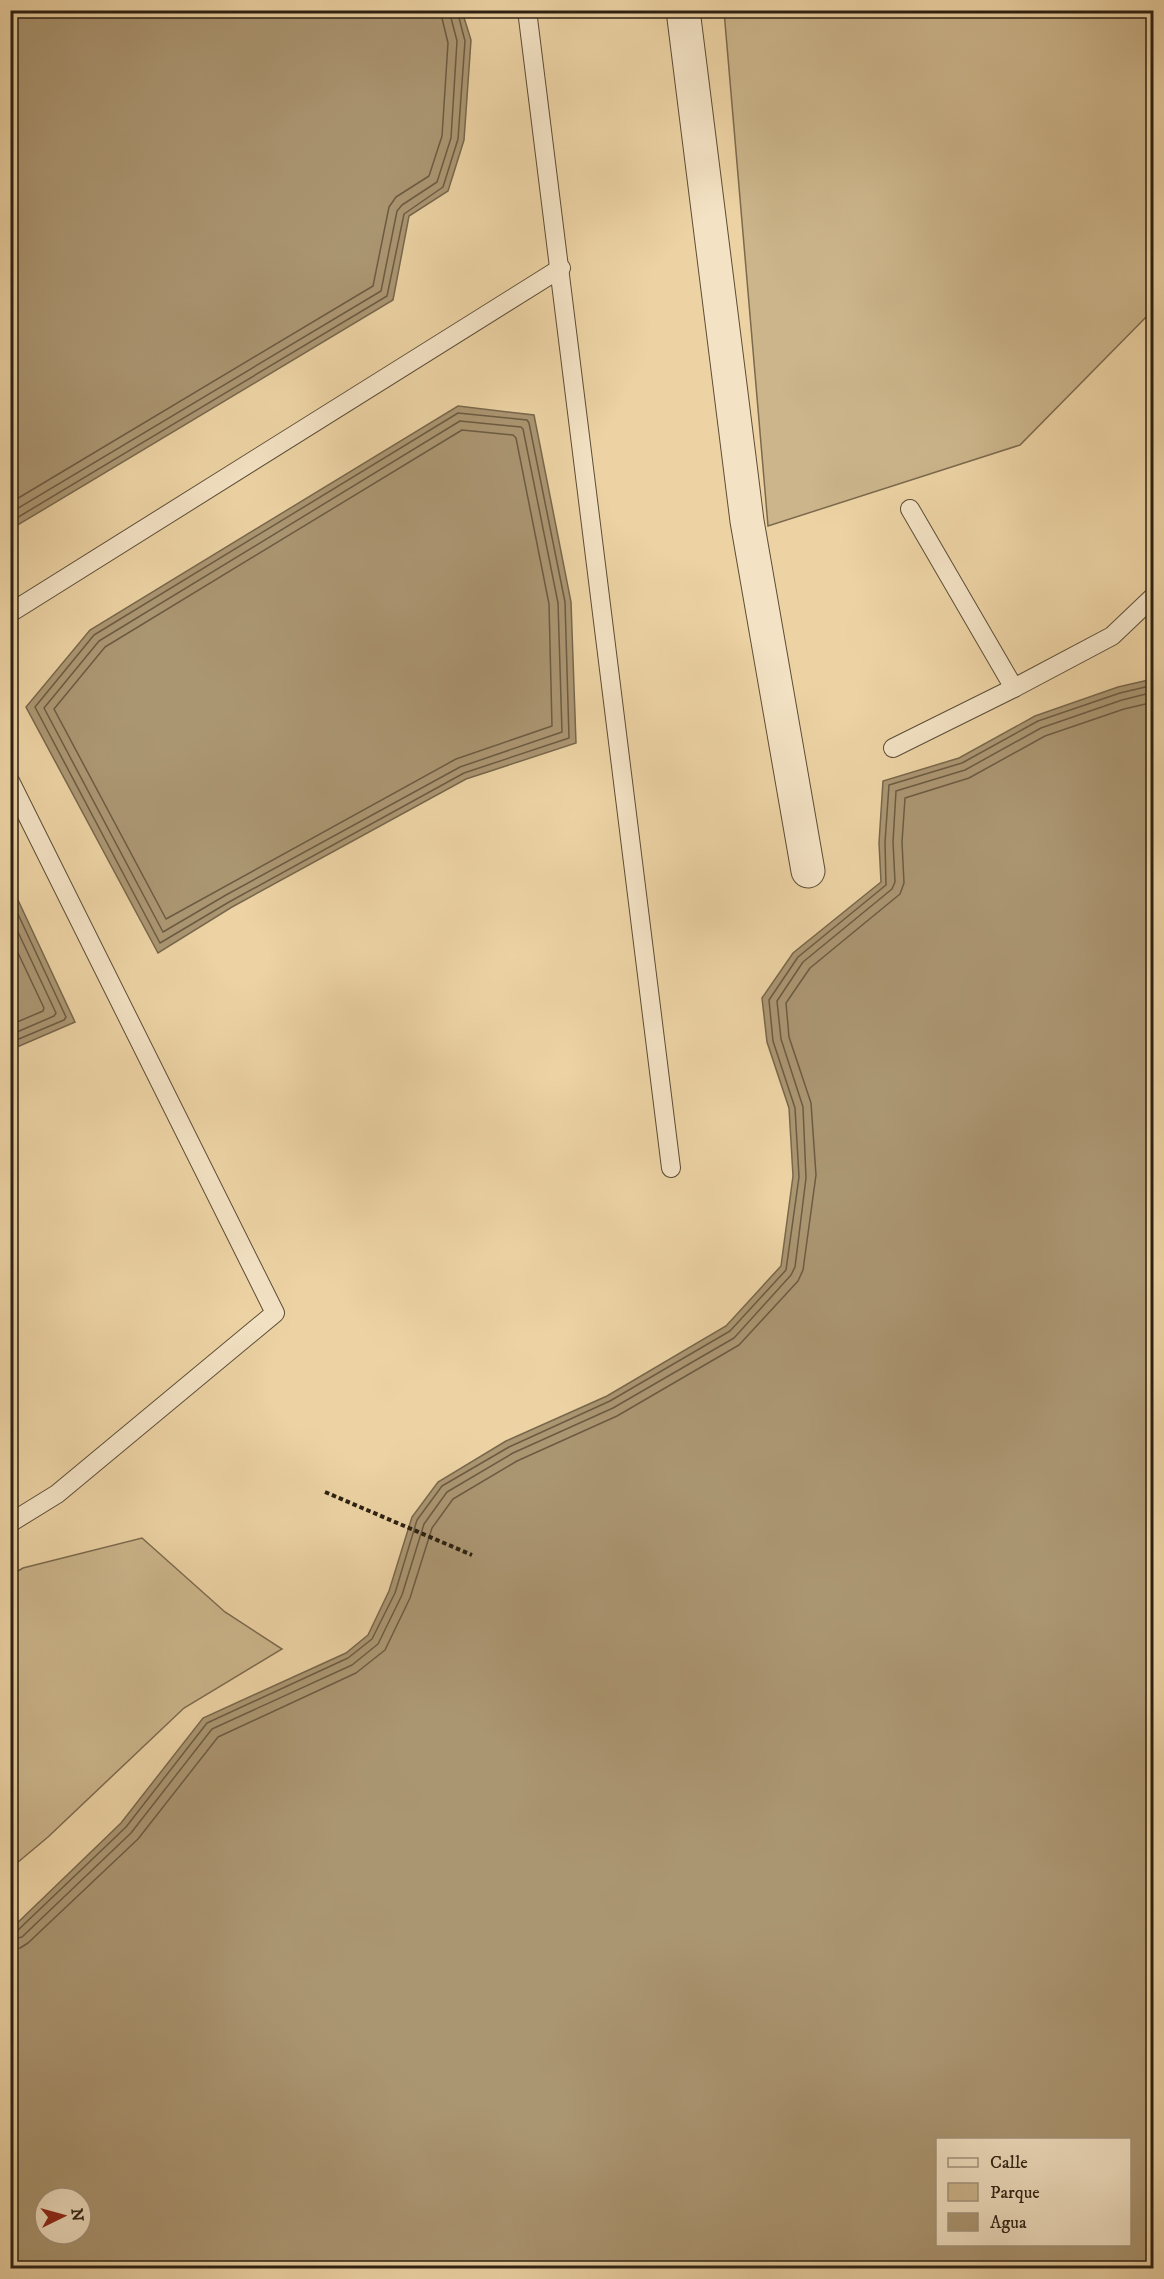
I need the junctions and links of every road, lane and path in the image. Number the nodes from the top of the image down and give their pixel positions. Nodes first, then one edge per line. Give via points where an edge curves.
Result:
1 (527, 10) edge
2 (683, 10) edge
3 (561, 268) junction
4 (910, 509) dead end
5 (1154, 596) edge
6 (10, 613) edge
7 (1014, 688) junction
8 (893, 748) dead end
9 (10, 781) edge
10 (808, 871) dead end
11 (671, 1168) dead end
12 (325, 1492) dead end
13 (10, 1523) edge
14 (472, 1555) dead end

1 - 3 lane
2 - 10 street via 747,522
3 - 6 lane
3 - 11 lane
4 - 7 lane
5 - 7 lane via 1112,636
7 - 8 lane
9 - 13 lane via 275,1313 57,1494
12 - 14 path

